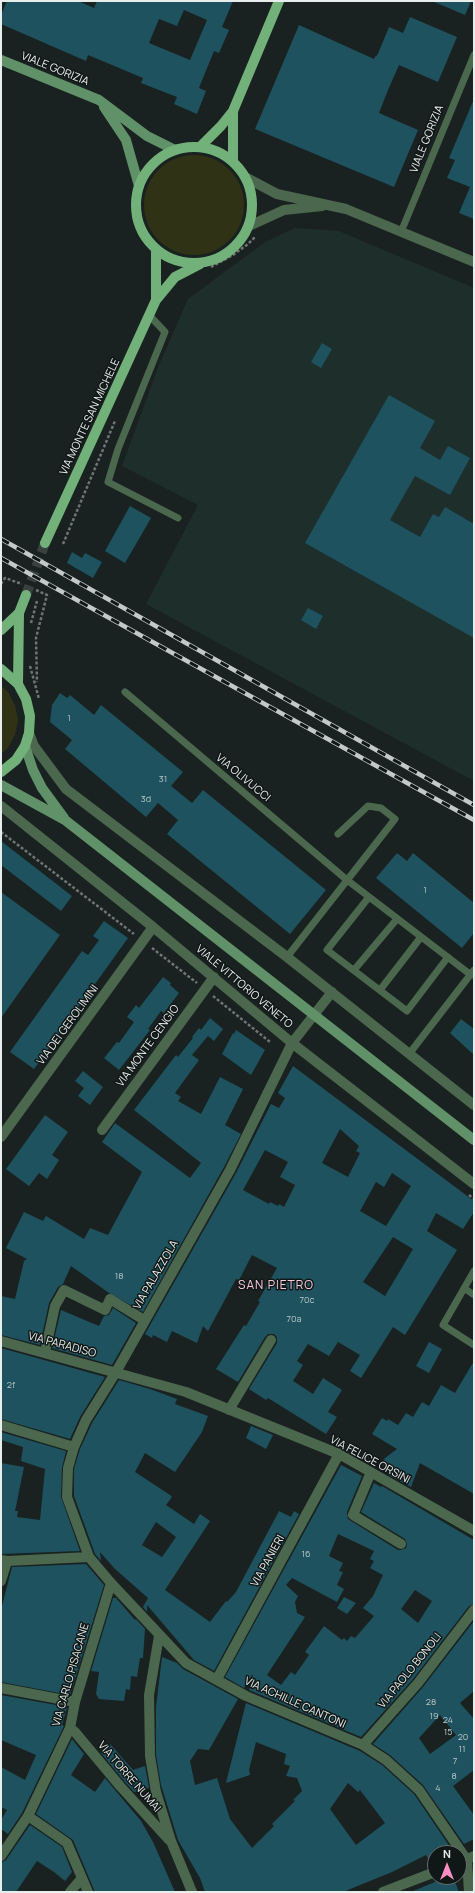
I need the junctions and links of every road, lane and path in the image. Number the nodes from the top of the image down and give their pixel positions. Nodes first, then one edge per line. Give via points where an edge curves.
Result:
1 (279, 1) edge
2 (474, 55) edge
3 (1, 60) edge
4 (99, 100) junction
5 (233, 111) junction
6 (200, 147) junction
7 (175, 150) junction
8 (233, 161) junction
9 (245, 177) junction
10 (139, 186) junction
11 (330, 205) junction
12 (249, 226) junction
13 (260, 232) dead end
14 (401, 232) junction
15 (156, 249) junction
16 (233, 255) dead end
17 (474, 262) edge
18 (202, 263) junction
19 (156, 300) junction
20 (149, 315) junction
21 (178, 518) dead end
22 (45, 543) tunnel mouth
23 (1, 584) edge
24 (28, 590) junction
25 (38, 598) dead end
26 (18, 613) junction
27 (30, 628) dead end
28 (1, 630) edge
29 (30, 664) dead end
30 (1, 669) edge
31 (18, 684) junction
32 (37, 686) junction
33 (125, 692) dead end
34 (41, 706) dead end
35 (29, 733) junction
36 (25, 746) junction
37 (1, 772) edge
38 (1, 784) edge
39 (1, 806) edge
40 (65, 820) junction
41 (1, 832) edge
42 (338, 834) dead end
43 (347, 880) junction
44 (369, 897) junction
45 (397, 919) junction
46 (154, 927) junction
47 (421, 937) junction
48 (143, 941) junction
49 (287, 957) junction
50 (448, 957) junction
51 (354, 970) junction
52 (472, 972) edge
53 (214, 977) junction
54 (204, 990) junction
55 (380, 990) junction
56 (332, 992) junction
57 (314, 1015) junction
58 (292, 1043) junction
59 (409, 1054) junction
60 (286, 1055) junction
61 (474, 1105) edge
62 (102, 1130) dead end
63 (1, 1138) edge
64 (474, 1140) edge
65 (474, 1184) edge
66 (468, 1194) dead end
67 (474, 1199) edge
68 (474, 1271) edge
69 (464, 1288) junction
70 (474, 1295) edge
71 (144, 1320) junction
72 (271, 1340) dead end
73 (1, 1341) edge
74 (474, 1345) edge
75 (45, 1352) junction
76 (116, 1372) junction
77 (229, 1410) junction
78 (1, 1425) edge
79 (74, 1447) junction
80 (339, 1454) junction
81 (371, 1472) junction
82 (474, 1531) edge
83 (401, 1544) dead end
84 (89, 1557) junction
85 (4, 1561) edge
86 (1, 1581) edge
87 (111, 1583) junction
88 (474, 1610) edge
89 (159, 1636) junction
90 (217, 1679) junction
91 (1, 1688) edge
92 (75, 1702) junction
93 (70, 1728) junction
94 (363, 1745) junction
95 (28, 1816) junction
96 (171, 1841) junction
97 (457, 1845) edge
98 (2, 1851) edge
99 (467, 1860) edge
100 (427, 1875) edge
101 (82, 1878) junction
102 (70, 1892) edge
103 (88, 1892) edge
104 (192, 1892) edge
105 (382, 1892) edge
106 (469, 1892) edge

1 - 5 main road
2 - 14 lane, VIALE GORIZIA
3 - 4 main road, VIALE GORIZIA
4 - 7 main road, VIALE GORIZIA via 147,136
4 - 10 main road via 126,140
5 - 6 main road
5 - 8 main road
6 - 7 main road
6 - 8 main road via 218,152
7 - 10 main road via 159,158 147,170
8 - 9 main road
9 - 11 street via 277,194
9 - 12 main road via 252,198
10 - 15 main road via 136,204 138,221 145,237
11 - 12 street via 284,210
11 - 14 street
12 - 18 main road via 239,242 225,255
13 - 16 path
14 - 17 street
15 - 18 main road via 170,258 186,263
15 - 19 main road, VIA MONTE SAN MICHELE
18 - 19 main road, VIA MONTE SAN MICHELE via 175,277
19 - 20 main road, VIA MONTE SAN MICHELE
20 - 21 lane via 165,332 118,449 108,482
20 - 22 main road, VIA MONTE SAN MICHELE
23 - 24 path via 5,578
24 - 26 main road
24 - 32 path via 47,595 36,638
25 - 27 path
26 - 28 main road
26 - 31 main road
29 - 32 path
30 - 31 main road
31 - 35 main road via 28,704
32 - 34 path
33 - 43 lane, VIA OLIVUCCI
35 - 36 main road
35 - 49 street via 34,746 66,789
36 - 37 main road via 16,760
36 - 40 main road, VIALE VITTORIO VENETO via 42,788
38 - 40 main road, VIALE VITTORIO VENETO
39 - 46 street, VIALE VITTORIO VENETO
40 - 57 main road, VIALE VITTORIO VENETO
41 - 48 path
42 - 43 lane via 368,806 381,808 395,819
43 - 44 lane, VIA OLIVUCCI
43 - 49 lane
44 - 45 lane, VIA OLIVUCCI
44 - 51 lane via 328,950
45 - 47 lane, VIA OLIVUCCI
45 - 51 lane
46 - 48 street, VIA DEI GEROLIMINI
46 - 53 street, VIALE VITTORIO VENETO
47 - 50 lane, VIA OLIVUCCI
47 - 55 lane
48 - 54 path
48 - 63 street, VIA DEI GEROLIMINI
49 - 56 street
50 - 52 lane, VIA OLIVUCCI
50 - 55 lane via 407,1012
51 - 55 lane
52 - 59 lane
53 - 54 street, VIA MONTE CENGIO
53 - 58 street, VIALE VITTORIO VENETO
54 - 60 path
54 - 62 street, VIA MONTE CENGIO
56 - 57 street, VIA PALAZZOLA
56 - 59 street
57 - 58 street, VIA PALAZZOLA
57 - 64 main road, VIALE VITTORIO VENETO
58 - 60 street, VIA PALAZZOLA
58 - 65 street, VIALE VITTORIO VENETO
59 - 61 street
60 - 71 street, VIA PALAZZOLA via 230,1170
66 - 67 path
68 - 69 lane
69 - 70 lane
69 - 74 lane via 443,1325
71 - 75 street via 110,1299 105,1310 64,1290 55,1306
71 - 76 street, VIA PALAZZOLA
72 - 77 street
73 - 75 street, VIA PARADISO
75 - 76 street, VIA PARADISO
76 - 77 street, VIA FELICE ORSINI via 186,1392
76 - 79 street, VIA PALAZZOLA via 86,1420
77 - 80 street, VIA FELICE ORSINI
78 - 79 street
79 - 84 street, VIA PALAZZOLA via 68,1468 67,1496
80 - 81 street, VIA FELICE ORSINI
80 - 90 street, VIA PANIERI
81 - 82 street, VIA FELICE ORSINI
81 - 83 street via 353,1515
84 - 85 street
84 - 87 street, VIA ACHILLE CANTONI
85 - 86 street
87 - 89 street, VIA ACHILLE CANTONI
87 - 92 street, VIA CARLO PISACANE
88 - 94 street, VIA PAOLO BONOLI via 418,1683
89 - 90 street, VIA ACHILLE CANTONI via 186,1663
89 - 96 street via 149,1695 150,1756 156,1792
90 - 94 street, VIA ACHILLE CANTONI via 246,1696
91 - 92 street
92 - 93 street, VIA CARLO PISACANE
93 - 95 street, VIA CARLO PISACANE
93 - 96 street, VIA TORRE NUMAI
94 - 97 street, VIA ACHILLE CANTONI via 386,1760 419,1790
95 - 98 street, VIA CARLO PISACANE
95 - 101 street via 67,1843
96 - 104 street
99 - 106 street
100 - 105 street
101 - 102 street
101 - 103 street

